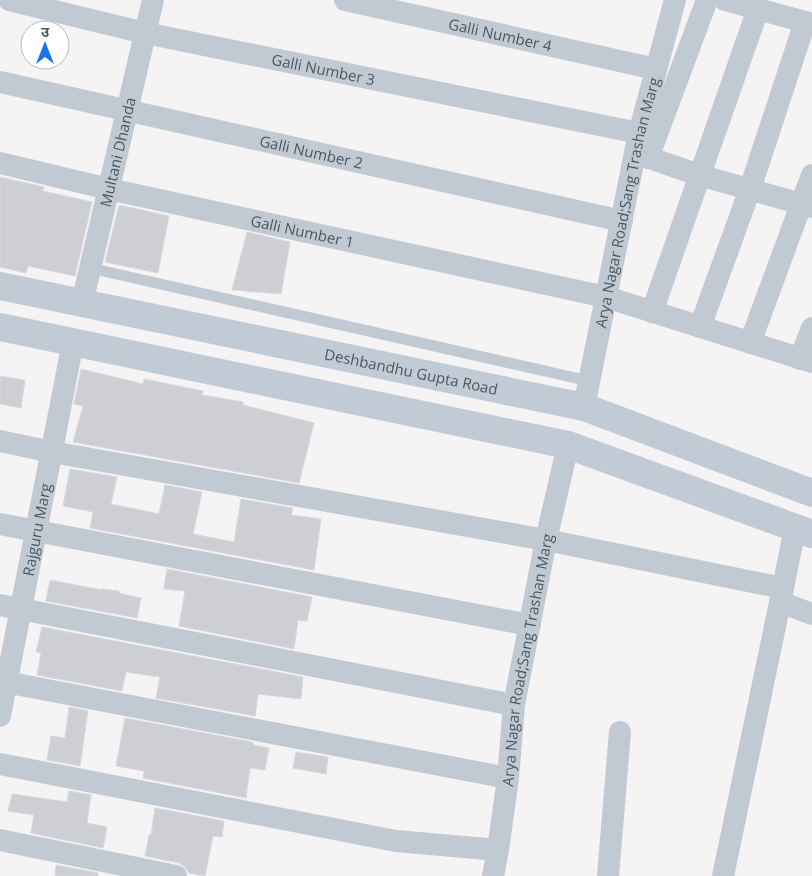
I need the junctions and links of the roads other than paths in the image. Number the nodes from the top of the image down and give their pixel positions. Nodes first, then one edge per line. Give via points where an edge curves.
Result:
1 (9, 0) edge
2 (153, 0) edge
3 (345, 0) edge
4 (675, 0) edge
5 (707, 0) edge
6 (725, 0) edge
7 (758, 9) junction
8 (809, 23) edge
9 (145, 33) junction
10 (656, 69) junction
11 (0, 82) edge
12 (127, 110) junction
13 (641, 148) junction
14 (0, 163) edge
15 (699, 175) junction
16 (812, 175) edge
17 (108, 189) junction
18 (750, 189) junction
19 (807, 205) edge
20 (622, 221) junction
21 (90, 268) junction
22 (0, 286) edge
23 (606, 298) junction
24 (82, 304) junction
25 (652, 312) junction
26 (0, 327) edge
27 (700, 327) junction
28 (812, 328) edge
29 (73, 342) junction
30 (750, 343) junction
31 (806, 360) edge
32 (589, 381) junction
33 (584, 407) junction
34 (0, 441) edge
35 (568, 445) junction
36 (52, 452) junction
37 (812, 493) edge
38 (0, 524) edge
39 (804, 531) edge
40 (36, 532) junction
41 (546, 540) junction
42 (782, 595) junction
43 (10, 607) edge
44 (812, 614) edge
45 (530, 625) junction
46 (3, 682) edge
47 (514, 705) junction
48 (0, 716) edge
49 (620, 732) dead end
50 (0, 764) edge
51 (508, 778) junction
52 (0, 840) edge
53 (498, 850) junction
54 (176, 876) edge
55 (492, 876) edge
56 (608, 876) edge
57 (723, 876) edge

1 - 9 street, Galli Number 3
2 - 9 street, Multani Dhanda
3 - 10 street, Galli Number 4
4 - 10 street, Arya Nagar Road;Sang Trashan Marg
5 - 13 street
6 - 7 street
7 - 8 street
7 - 15 street
8 - 18 street
9 - 12 street, Multani Dhanda
9 - 13 street, Galli Number 3
10 - 13 street, Arya Nagar Road;Sang Trashan Marg
11 - 12 street, Galli Number 2
12 - 17 street, Multani Dhanda
12 - 20 street, Galli Number 2
13 - 15 street, Galli Number 3
13 - 20 street, Arya Nagar Road;Sang Trashan Marg
14 - 17 street, Galli Number 1
15 - 18 street, Galli Number 3
15 - 25 street
16 - 19 street
17 - 21 street, Multani Dhanda
17 - 23 street, Galli Number 1
18 - 19 street, Galli Number 3
18 - 27 street
19 - 30 street
20 - 23 street, Arya Nagar Road;Sang Trashan Marg
21 - 24 street, Multani Dhanda
21 - 32 lane
22 - 24 main road, Deshbandhu Gupta Road
23 - 25 street, Galli Number 1
23 - 32 street, Arya Nagar Road;Sang Trashan Marg
24 - 33 main road, Deshbandhu Gupta Road
25 - 27 street, Galli Number 1
26 - 29 main road
27 - 30 street, Galli Number 1
28 - 31 street
29 - 35 main road
29 - 36 street, Rajguru Marg
30 - 31 street, Galli Number 1
32 - 33 street, Arya Nagar Road;Sang Trashan Marg
33 - 37 main road, Deshbandhu Gupta Road
34 - 36 street
35 - 39 main road
35 - 41 street, Arya Nagar Road;Sang Trashan Marg
36 - 40 street, Rajguru Marg
36 - 41 street
38 - 40 street
39 - 42 street
40 - 43 street, Rajguru Marg
40 - 45 street
41 - 42 street
41 - 45 street, Arya Nagar Road;Sang Trashan Marg
42 - 44 street
42 - 57 street
43 - 46 street, Rajguru Marg
43 - 47 street
45 - 47 street, Arya Nagar Road;Sang Trashan Marg
46 - 48 street, Rajguru Marg
46 - 51 street
47 - 51 street, Arya Nagar Road;Sang Trashan Marg
49 - 56 street
50 - 53 street via 396,841
51 - 53 street, Arya Nagar Road;Sang Trashan Marg
52 - 54 street
53 - 55 street, Arya Nagar Road;Sang Trashan Marg

